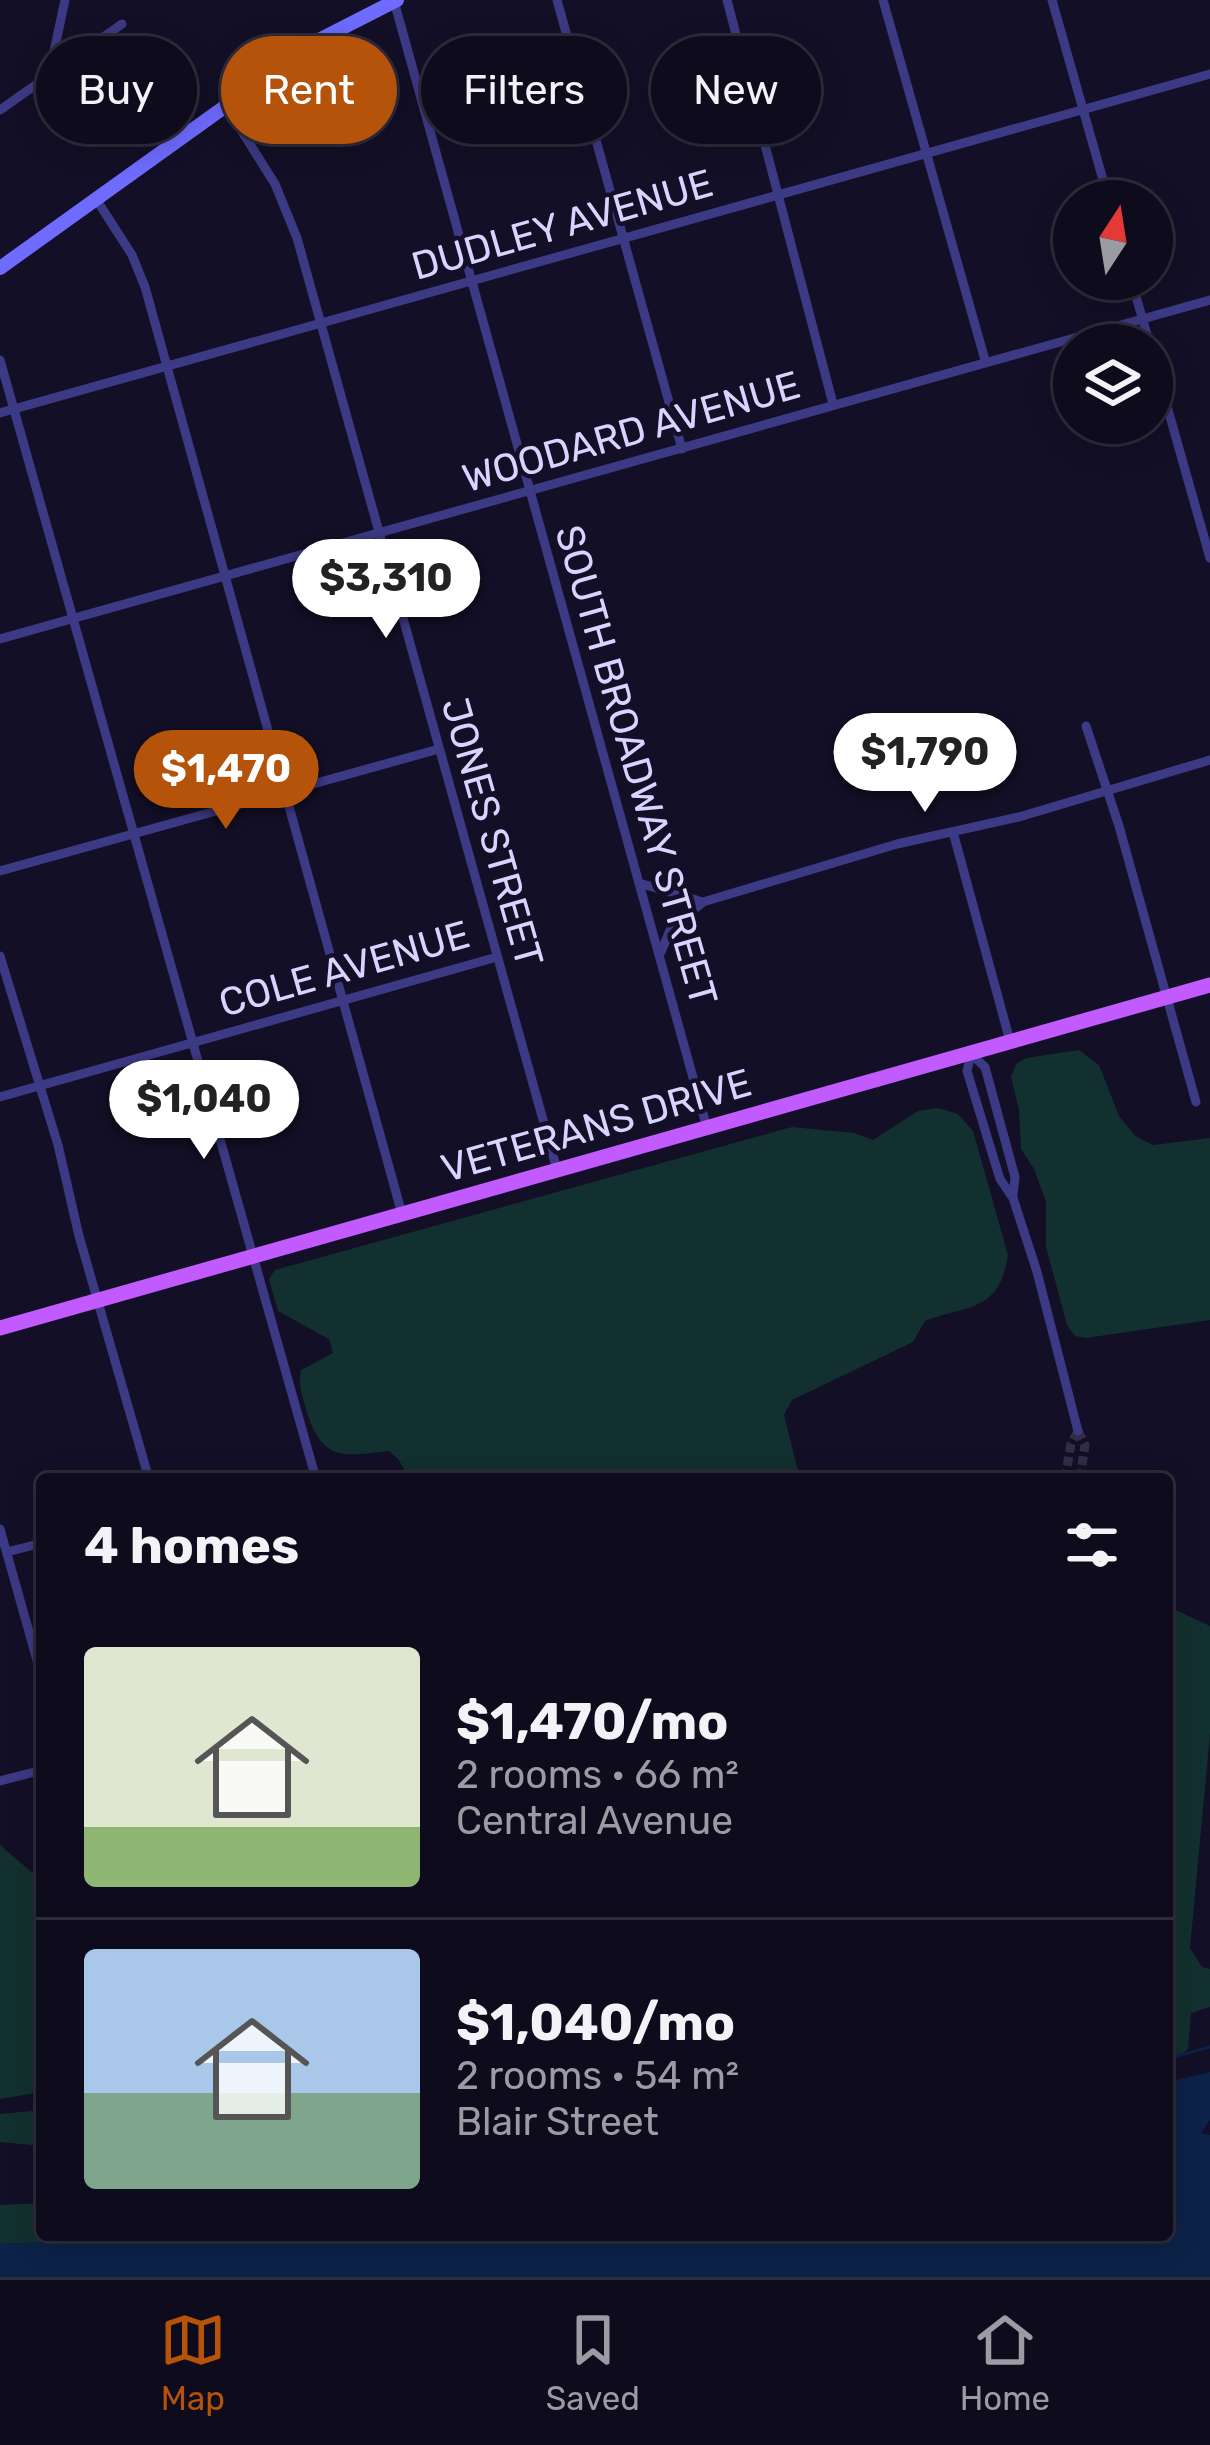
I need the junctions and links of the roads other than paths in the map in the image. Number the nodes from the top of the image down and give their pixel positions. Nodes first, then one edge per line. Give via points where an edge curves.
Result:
1 (65, 0) edge
2 (396, 0) edge
3 (557, 0) edge
4 (727, 0) edge
5 (883, 0) edge
6 (1052, 0) edge
7 (365, 7) edge
8 (122, 24) dead end
9 (58, 36) edge
10 (105, 36) edge
11 (324, 36) edge
12 (1210, 74) edge
13 (36, 85) edge
14 (0, 110) edge
15 (221, 110) edge
16 (1083, 110) junction
17 (249, 144) edge
18 (926, 153) junction
19 (1103, 180) edge
20 (778, 195) junction
21 (96, 200) junction
22 (623, 238) junction
23 (0, 268) edge
24 (472, 281) junction
25 (1137, 300) edge
26 (1210, 300) edge
27 (1142, 317) junction
28 (320, 323) junction
29 (1144, 324) edge
30 (0, 360) edge
31 (985, 360) junction
32 (166, 366) junction
33 (833, 404) junction
34 (14, 409) junction
35 (0, 413) edge
36 (1173, 427) edge
37 (682, 449) junction
38 (530, 491) junction
39 (379, 532) junction
40 (1210, 558) edge
41 (225, 576) junction
42 (74, 618) junction
43 (0, 639) edge
44 (1086, 726) dead end
45 (439, 749) junction
46 (1210, 760) edge
47 (1108, 790) junction
48 (285, 792) junction
49 (953, 832) junction
50 (135, 834) junction
51 (0, 871) edge
52 (639, 883) junction
53 (703, 902) junction
54 (0, 956) edge
55 (497, 957) junction
56 (662, 964) junction
57 (1210, 985) edge
58 (1167, 997) junction
59 (342, 1000) junction
60 (1010, 1041) junction
61 (194, 1042) junction
62 (971, 1054) junction
63 (38, 1086) junction
64 (0, 1097) edge
65 (1196, 1102) dead end
66 (707, 1128) junction
67 (557, 1170) junction
68 (1013, 1198) junction
69 (402, 1214) junction
70 (253, 1255) junction
71 (98, 1299) junction
72 (0, 1328) edge
73 (1078, 1431) dead end
74 (147, 1473) edge
75 (314, 1473) edge
76 (0, 1529) edge
77 (36, 1545) edge
78 (7, 1552) junction
79 (36, 1656) edge
80 (36, 1772) edge
81 (0, 1781) edge

1 - 9 street
2 - 7 main road
2 - 24 street, SOUTH BROADWAY STREET
3 - 22 street
4 - 20 street
5 - 18 street
6 - 16 street
7 - 11 main road
8 - 10 street
12 - 16 street, DUDLEY AVENUE
13 - 14 street
15 - 21 main road
16 - 18 street, DUDLEY AVENUE
16 - 19 street
17 - 28 street, JONES STREET via 285,205
18 - 20 street, DUDLEY AVENUE
18 - 31 street
20 - 22 street, DUDLEY AVENUE
20 - 33 street
21 - 23 main road
21 - 32 street via 132,255
22 - 24 street, DUDLEY AVENUE
22 - 37 street
24 - 28 street, DUDLEY AVENUE
24 - 38 street, SOUTH BROADWAY STREET
25 - 27 street
26 - 27 street, WOODARD AVENUE
27 - 29 street
27 - 31 street, WOODARD AVENUE
28 - 32 street, DUDLEY AVENUE
28 - 39 street, JONES STREET
30 - 34 street
31 - 33 street, WOODARD AVENUE
32 - 34 street, DUDLEY AVENUE
32 - 41 street
33 - 37 street, WOODARD AVENUE
34 - 35 street, DUDLEY AVENUE
34 - 42 street
36 - 40 street
37 - 38 street, WOODARD AVENUE
38 - 39 street, WOODARD AVENUE
38 - 52 street, SOUTH BROADWAY STREET
39 - 41 street, WOODARD AVENUE
39 - 45 street, JONES STREET
41 - 42 street, WOODARD AVENUE
41 - 48 street
42 - 43 street, WOODARD AVENUE
42 - 50 street
44 - 47 street
45 - 48 street
45 - 55 street, JONES STREET
46 - 47 street
47 - 49 street
47 - 58 street
48 - 50 street
48 - 59 street
49 - 53 street
49 - 60 street
50 - 51 street
50 - 61 street
52 - 53 street
52 - 56 street, SOUTH BROADWAY STREET
53 - 56 street via 671,928
54 - 63 street
55 - 59 street, COLE AVENUE
55 - 67 street, JONES STREET
56 - 66 street, SOUTH BROADWAY STREET
57 - 58 main road, VETERANS DRIVE
58 - 60 main road, VETERANS DRIVE
58 - 65 street
59 - 61 street, COLE AVENUE
59 - 69 street
60 - 62 main road, VETERANS DRIVE
61 - 63 street, COLE AVENUE
61 - 70 street
62 - 66 main road, VETERANS DRIVE
62 - 68 street via 967,1071
62 - 68 street via 985,1067 1015,1177
63 - 64 street, COLE AVENUE
63 - 71 street
66 - 67 main road, VETERANS DRIVE
67 - 69 main road, VETERANS DRIVE
68 - 73 street
69 - 70 main road, VETERANS DRIVE
70 - 71 main road, VETERANS DRIVE
70 - 75 street
71 - 72 main road, VETERANS DRIVE
71 - 74 street
76 - 78 street
77 - 78 street
78 - 79 street
80 - 81 street

